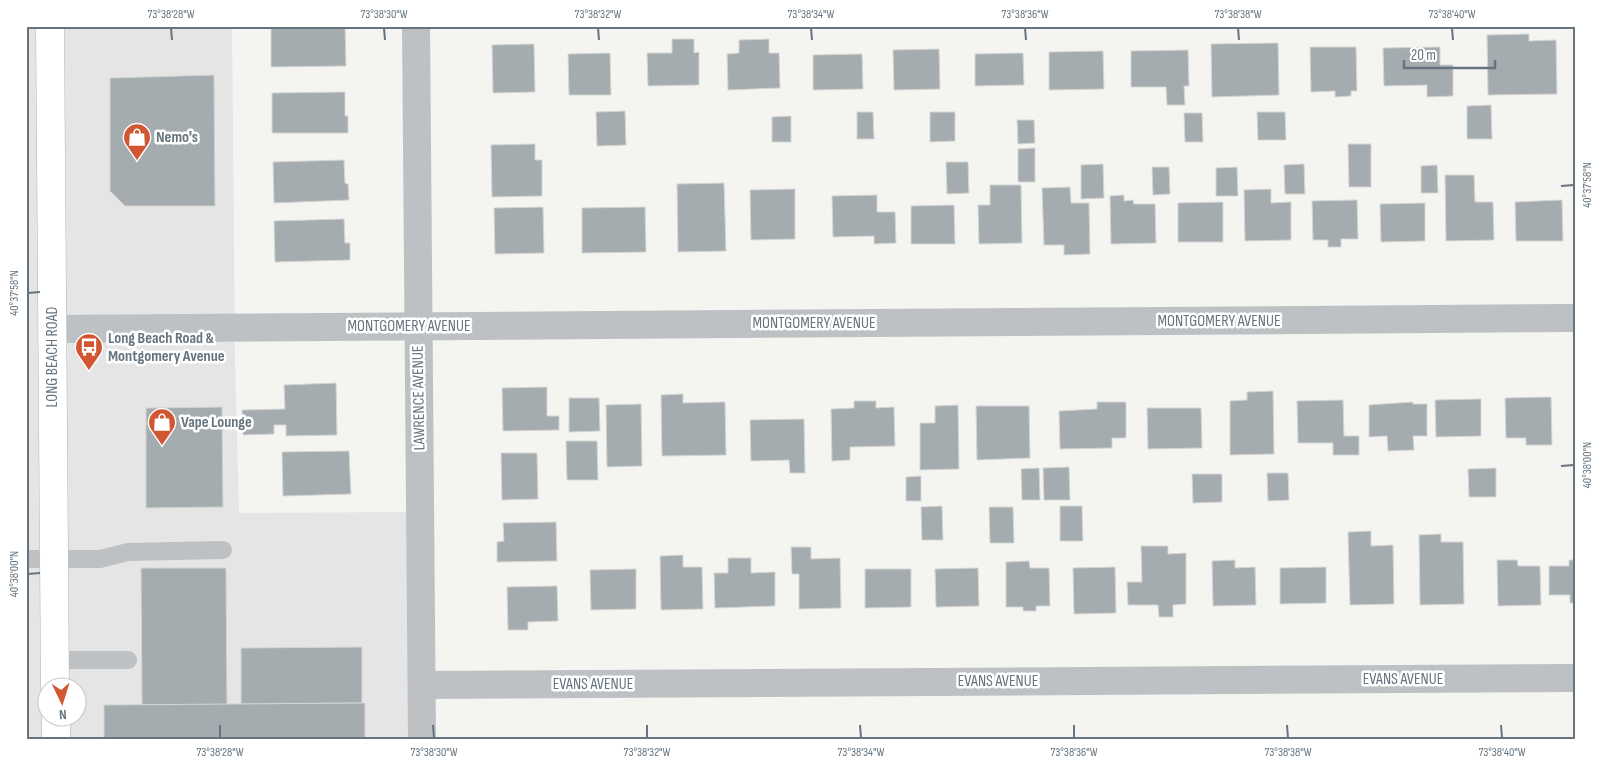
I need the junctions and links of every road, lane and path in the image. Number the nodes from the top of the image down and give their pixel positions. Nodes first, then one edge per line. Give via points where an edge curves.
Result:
1 (50, 26) edge
2 (416, 26) edge
3 (1575, 318) edge
4 (418, 326) junction
5 (52, 329) junction
6 (223, 550) dead end
7 (26, 559) edge
8 (54, 560) junction
9 (55, 660) junction
10 (128, 660) dead end
11 (55, 678) edge
12 (1575, 678) edge
13 (422, 685) junction
14 (422, 739) edge

1 - 5 main road, LONG BEACH ROAD
2 - 4 street, LAWRENCE AVENUE
3 - 4 street, MONTGOMERY AVENUE
4 - 5 street, MONTGOMERY AVENUE
4 - 13 street, LAWRENCE AVENUE
5 - 8 main road, LONG BEACH ROAD
6 - 8 lane via 128,552 100,559
7 - 8 lane
8 - 9 main road, LONG BEACH ROAD
9 - 10 lane
9 - 11 main road, LONG BEACH ROAD
12 - 13 street, EVANS AVENUE
13 - 14 street, LAWRENCE AVENUE

